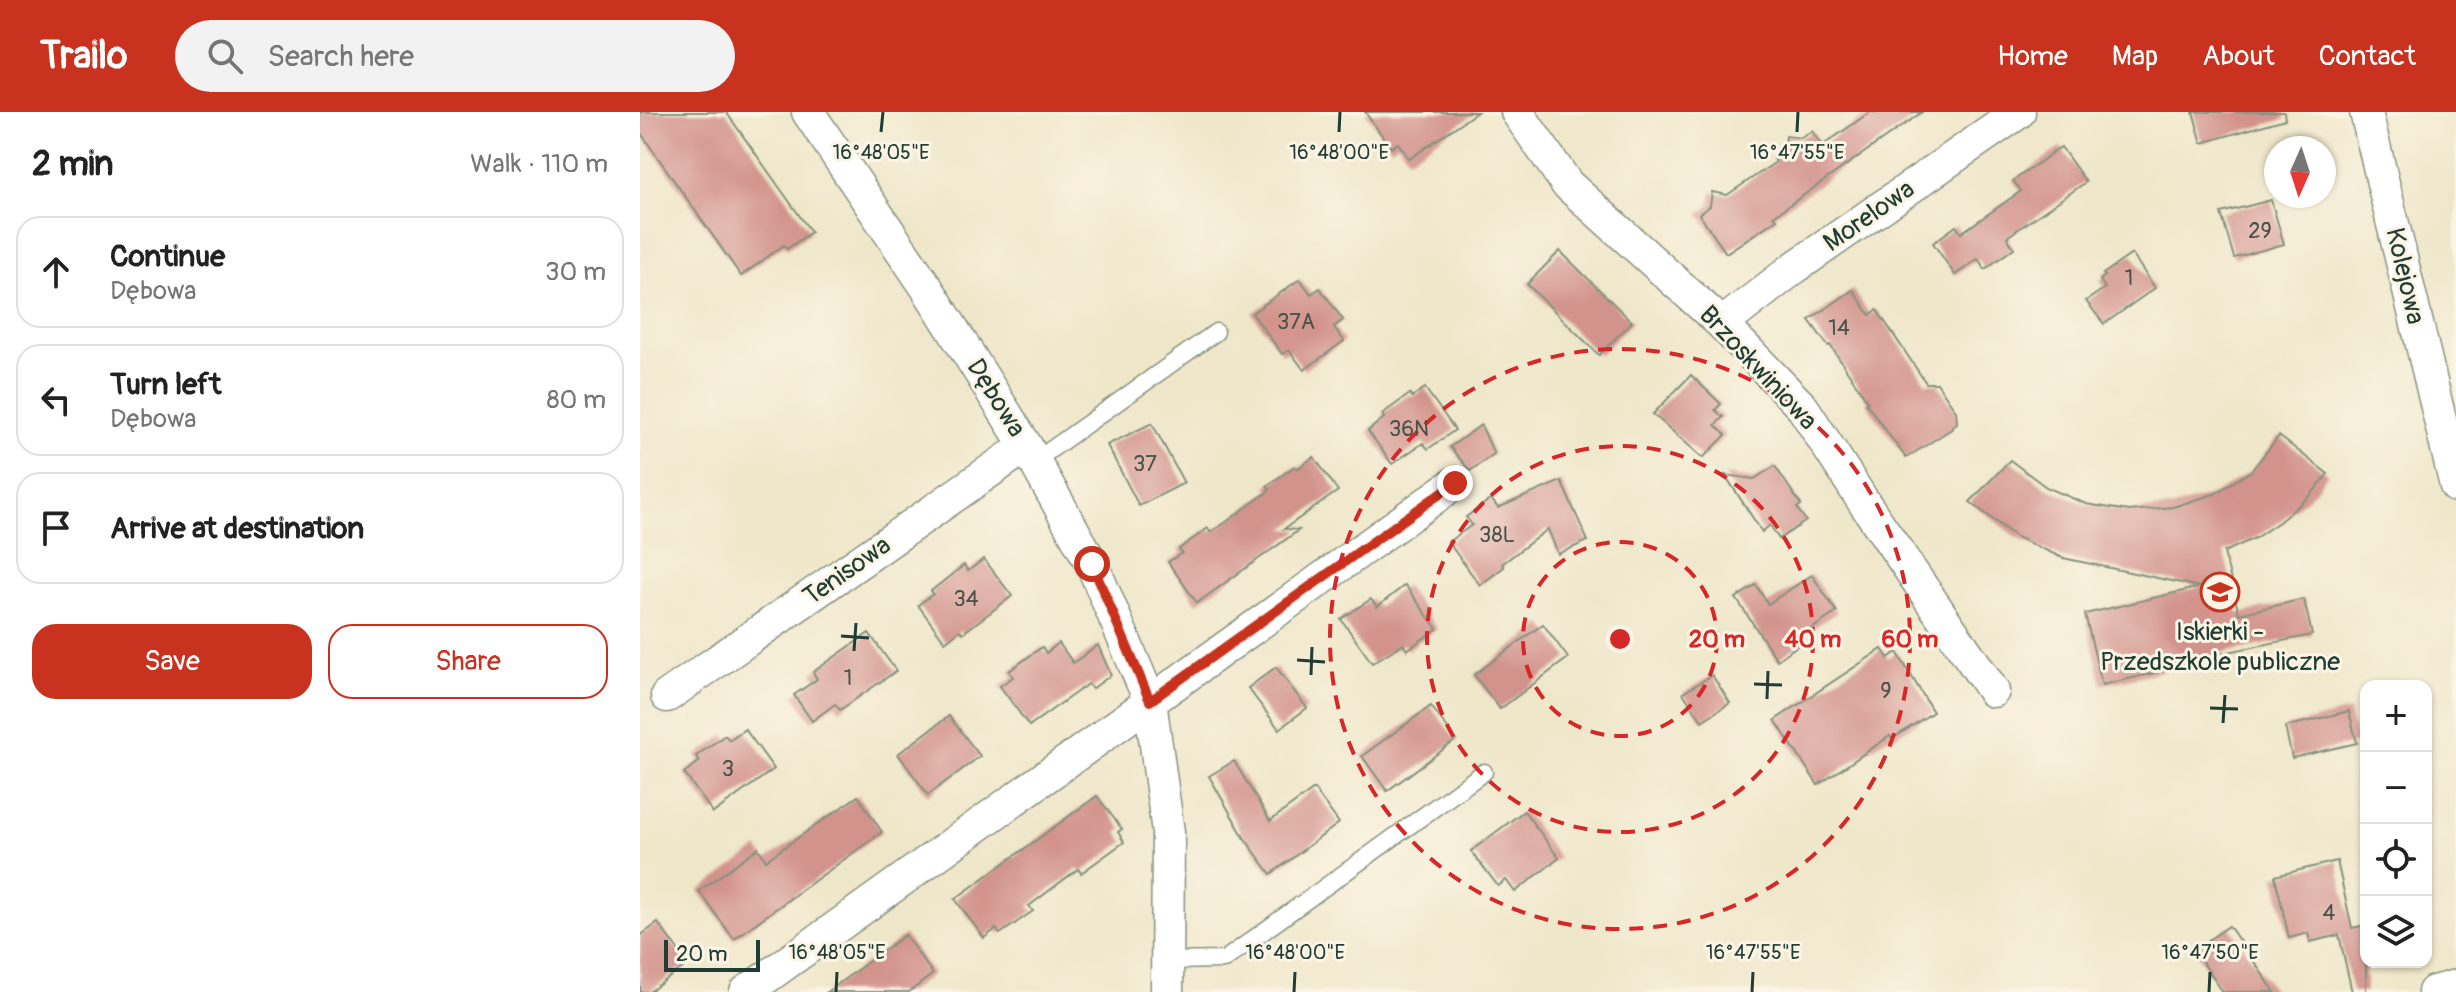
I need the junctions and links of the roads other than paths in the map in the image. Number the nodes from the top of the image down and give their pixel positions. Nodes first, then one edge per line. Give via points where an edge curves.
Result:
1 (808, 112) edge
2 (1517, 112) edge
3 (2019, 112) edge
4 (2366, 112) edge
5 (1722, 324) junction
6 (1216, 332) dead end
7 (1030, 454) junction
8 (1455, 483) dead end
9 (2456, 486) edge
10 (1993, 691) dead end
11 (667, 696) dead end
12 (1150, 701) junction
13 (1484, 772) dead end
14 (1167, 977) edge
15 (2456, 986) edge
16 (746, 992) edge
17 (2434, 992) edge

1 - 7 street, Dębowa
2 - 5 street, Brzoskwiniowa via 1567,184
3 - 5 street, Morelowa
4 - 9 street, Kolejowa
5 - 10 street, Brzoskwiniowa via 1803,408
6 - 7 lane
7 - 11 street, Tenisowa
7 - 12 street, Dębowa via 1092,564
8 - 12 street
12 - 14 street, Dębowa via 1168,832
12 - 16 street
13 - 14 lane via 1224,960
15 - 17 street

